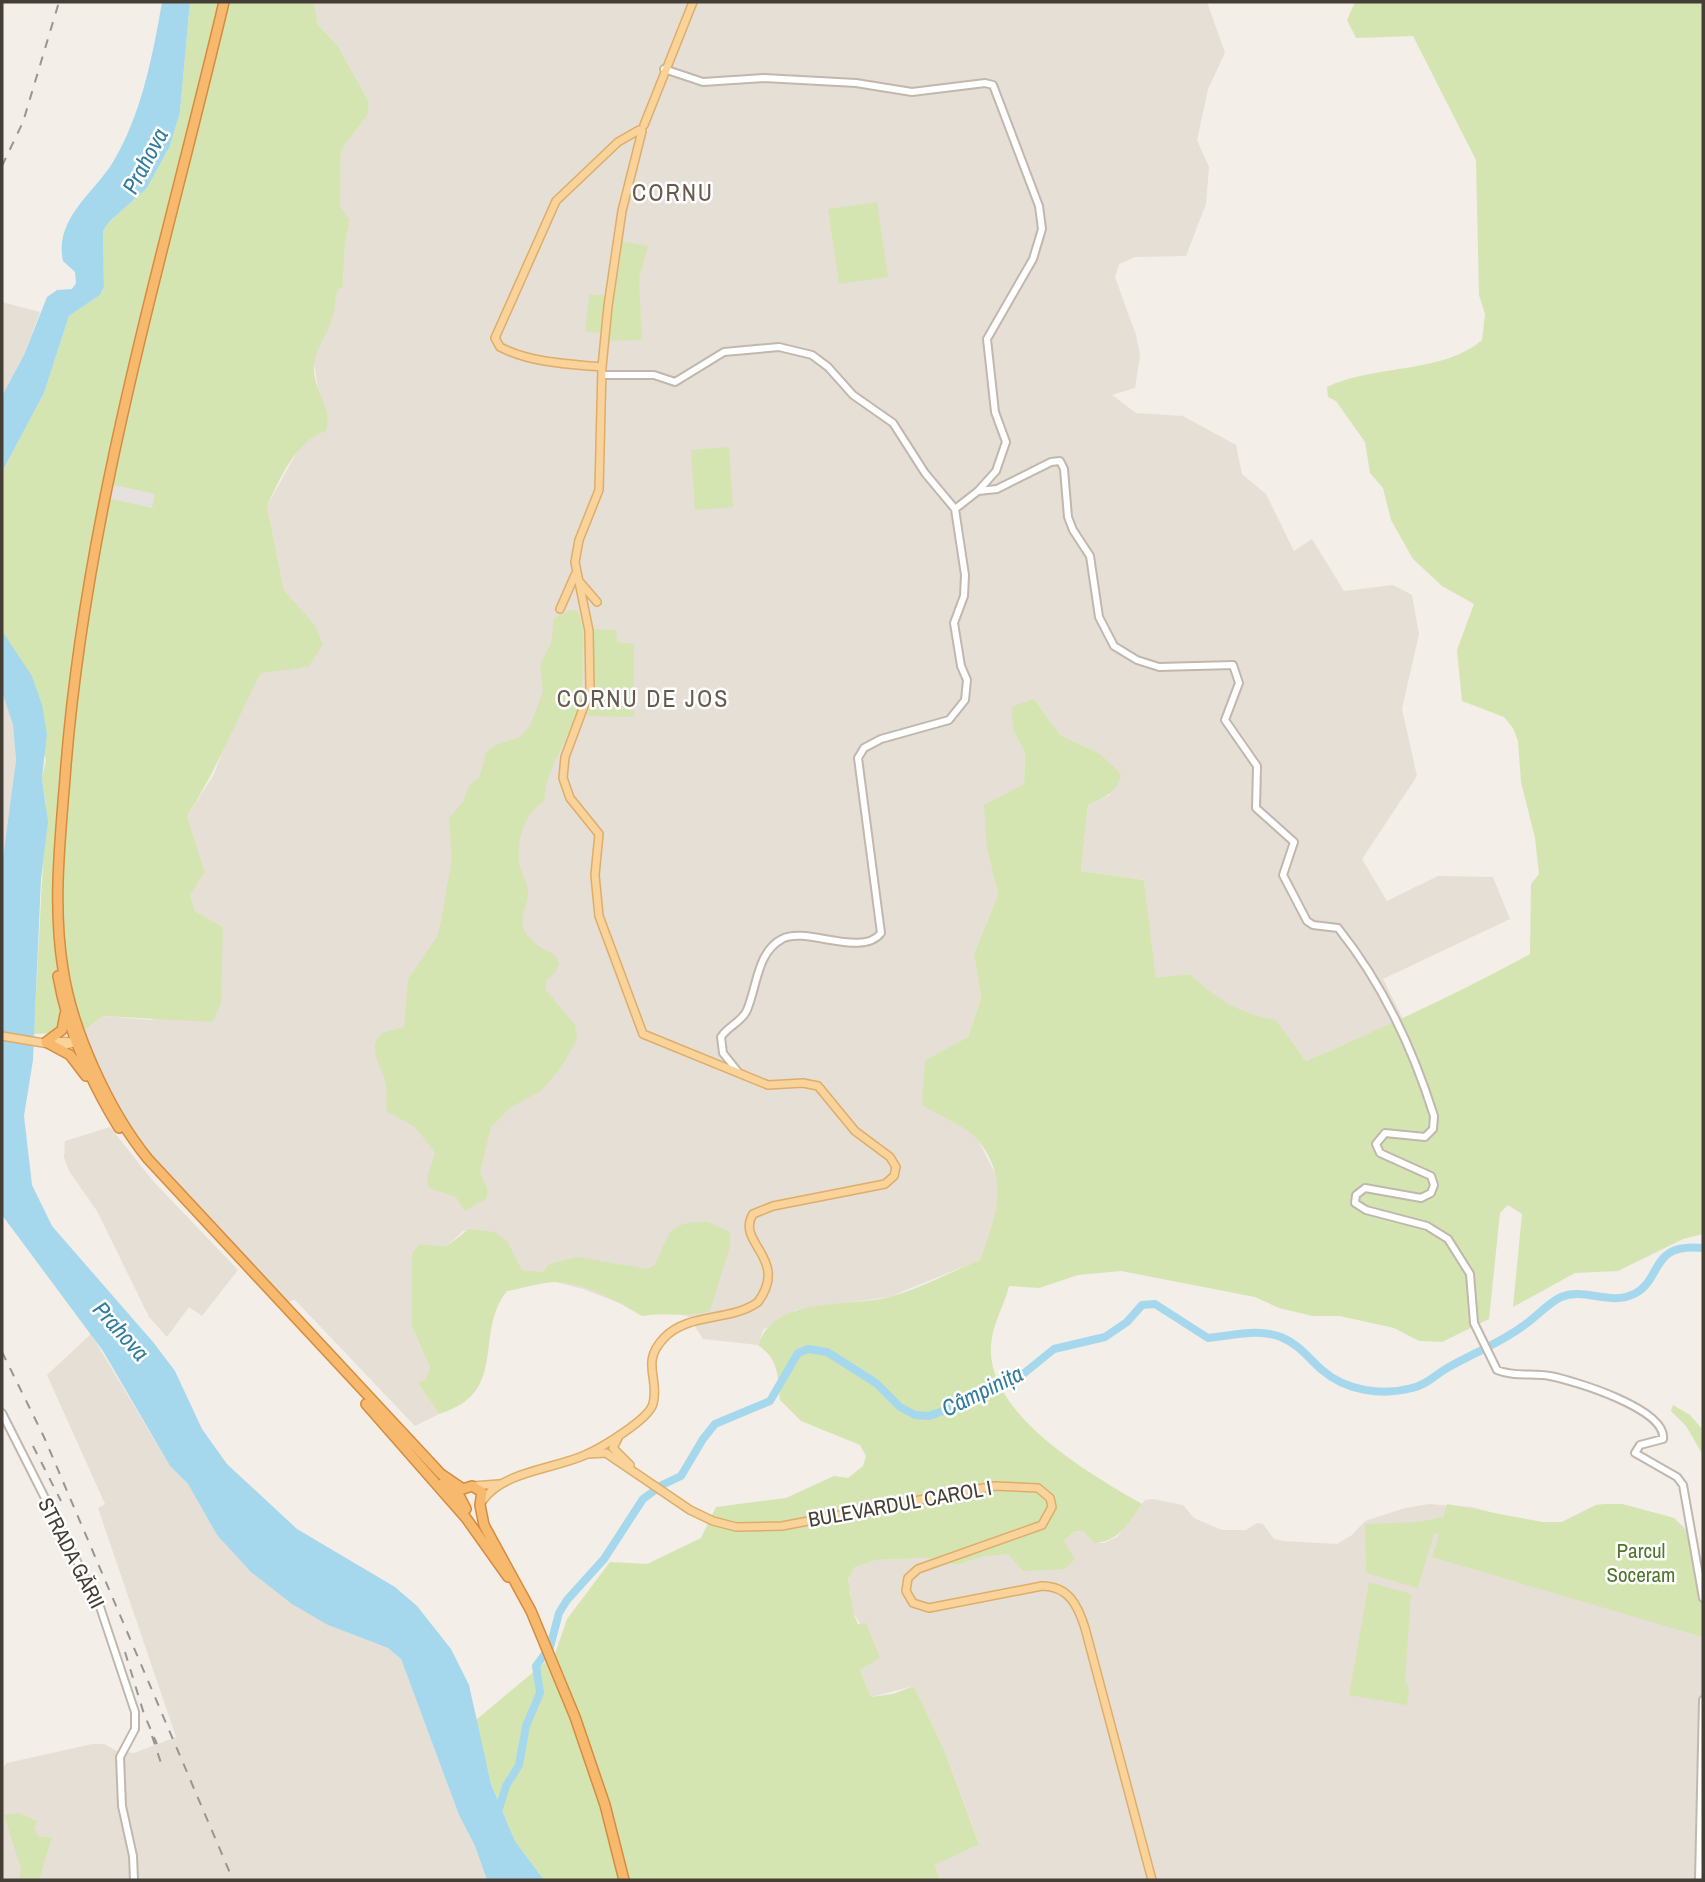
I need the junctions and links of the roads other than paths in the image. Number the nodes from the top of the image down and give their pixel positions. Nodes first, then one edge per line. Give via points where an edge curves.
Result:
1 (221, 2) edge
2 (693, 2) edge
3 (664, 69) junction
4 (642, 129) junction
5 (602, 371) junction
6 (978, 491) junction
7 (955, 509) junction
8 (575, 575) junction
9 (597, 602) dead end
10 (560, 609) dead end
11 (62, 995) junction
12 (2, 1036) edge
13 (81, 1041) junction
14 (46, 1042) junction
15 (721, 1048) junction
16 (708, 1062) junction
17 (740, 1075) junction
18 (117, 1125) junction
19 (2, 1413) edge
20 (395, 1436) junction
21 (608, 1447) junction
22 (503, 1484) junction
23 (465, 1491) junction
24 (481, 1502) junction
25 (464, 1507) junction
26 (511, 1581) junction
27 (1703, 1598) edge
28 (539, 1637) junction
29 (1703, 1700) edge
30 (134, 1880) edge
31 (622, 1880) edge
32 (1152, 1880) edge
33 (1699, 1880) edge

1 - 11 highway via 108,454 78,608 53,871 54,949
1 - 13 highway via 114,449 78,642 58,897 63,970
2 - 3 main road
3 - 4 main road
3 - 6 street via 703,82 764,78 856,83 912,92 985,83 995,88 1039,206 1042,229 1033,259 987,339 995,412 1006,442 996,471
4 - 5 main road via 618,237
4 - 5 main road via 618,142 556,201 495,338 497,345 513,353
5 - 7 street via 654,375 675,382 720,353 779,346 805,352 820,359 853,395 897,427 925,473
5 - 8 main road via 599,490 577,546
6 - 7 street
6 - 27 street via 997,489 1060,461 1068,517 1090,556 1099,617 1114,646 1159,667 1233,665 1239,683 1225,720 1256,766 1256,808 1294,842 1283,878 1310,924 1339,930 1395,1017 1431,1109 1434,1126 1425,1137 1382,1134 1376,1147 1385,1156 1426,1172 1434,1185 1429,1195 1421,1198 1366,1188 1358,1192 1355,1203 1427,1226 1448,1239 1470,1274 1472,1315 1488,1356 1501,1372 1571,1382 1631,1405 1656,1422 1664,1432 1663,1439 1640,1445 1635,1453 1683,1485
7 - 15 street via 965,575 964,596 954,622 967,680 965,700 949,720 881,738 863,748 858,758 880,935 841,943 800,935 780,939 764,960 745,1014 721,1037
8 - 9 main road
8 - 10 main road
8 - 16 main road via 590,636 590,690 562,771 570,798 599,834 596,886 602,927 640,1031
11 - 13 highway
11 - 14 highway via 64,1026 56,1038
12 - 14 main road
13 - 14 main road via 66,1046
13 - 18 highway
13 - 23 highway via 123,1124 148,1159 397,1428 441,1474
14 - 18 highway via 79,1064
15 - 16 street
15 - 17 street
16 - 17 main road
17 - 21 main road via 768,1085 818,1086 855,1131 893,1160 895,1171 885,1184 753,1213 751,1234 769,1271 761,1298 747,1309 669,1333 651,1360 652,1407
18 - 20 highway via 192,1218
19 - 30 street, STRADA GĂRII via 100,1607 130,1697 136,1725 120,1757 122,1806
20 - 23 highway
20 - 26 highway via 467,1518
21 - 22 main road
21 - 32 main road, BULEVARDUL CAROL I via 676,1501 713,1521 753,1528 968,1488 1025,1485 1044,1490 1052,1507 1042,1525 914,1571 906,1582 907,1596 929,1608 1042,1586 1069,1595 1085,1628
22 - 23 main road
22 - 24 main road
23 - 24 highway via 479,1489
23 - 25 highway
24 - 25 highway via 472,1509
24 - 28 highway via 484,1525 511,1569
25 - 26 highway
26 - 28 highway
28 - 31 highway via 557,1678
29 - 33 street

